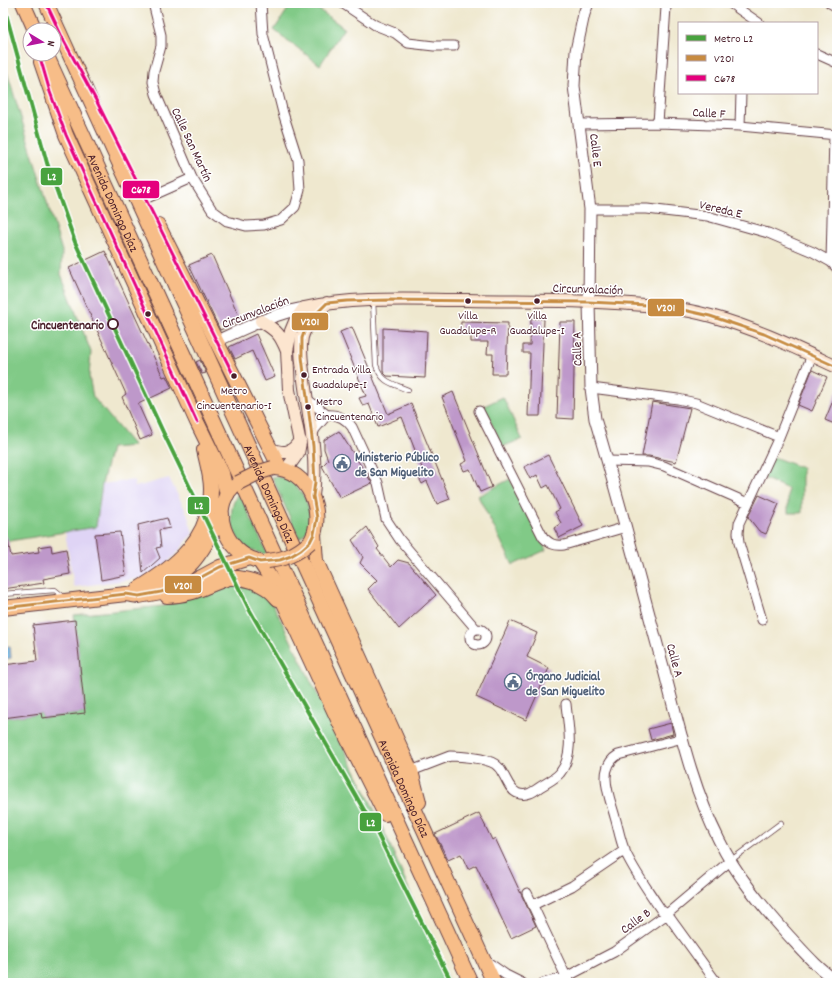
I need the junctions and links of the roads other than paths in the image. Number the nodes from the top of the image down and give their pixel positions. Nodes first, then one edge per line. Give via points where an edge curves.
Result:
1 (46, 3) edge
2 (154, 3) edge
3 (260, 3) edge
4 (342, 3) edge
5 (588, 3) edge
6 (668, 3) edge
7 (730, 3) edge
8 (830, 3) edge
9 (24, 6) edge
10 (837, 7) edge
11 (29, 22) edge
12 (31, 22) edge
13 (55, 22) edge
14 (758, 22) edge
15 (62, 37) joint
16 (454, 46) dead end
17 (818, 54) edge
18 (41, 62) edge
19 (50, 62) edge
20 (837, 63) edge
21 (741, 94) edge
22 (658, 122) junction
23 (579, 124) junction
24 (740, 126) junction
25 (836, 135) edge
26 (192, 178) junction
27 (145, 199) junction
28 (590, 209) junction
29 (834, 265) edge
30 (372, 300) junction
31 (589, 302) junction
32 (327, 303) junction
33 (304, 308) junction
34 (261, 321) junction
35 (216, 341) junction
36 (287, 351) junction
37 (812, 355) junction
38 (837, 367) edge
39 (591, 388) junction
40 (408, 390) dead end
41 (307, 400) junction
42 (480, 411) dead end
43 (327, 415) junction
44 (197, 422) junction
45 (312, 436) junction
46 (779, 437) junction
47 (300, 439) junction
48 (270, 449) junction
49 (608, 461) junction
50 (280, 469) junction
51 (227, 494) junction
52 (313, 496) junction
53 (748, 503) junction
54 (222, 515) junction
55 (626, 527) junction
56 (312, 538) junction
57 (259, 561) junction
58 (134, 593) junction
59 (3, 594) edge
60 (70, 601) junction
61 (3, 608) edge
62 (288, 612) junction
63 (762, 620) dead end
64 (476, 629) dead end
65 (566, 704) dead end
66 (683, 738) junction
67 (411, 771) junction
68 (781, 823) dead end
69 (427, 835) junction
70 (624, 850) junction
71 (730, 861) junction
72 (430, 890) junction
73 (527, 893) dead end
74 (533, 905) junction
75 (667, 914) junction
76 (484, 959) junction
77 (568, 980) edge
78 (837, 981) edge
79 (471, 983) edge
80 (494, 983) edge
81 (522, 983) edge
82 (544, 983) edge
83 (717, 983) edge

1 - 13 main road, Avenida Domingo Díaz
2 - 26 street, Calle San Martín via 161,46 153,82
3 - 26 street, Calle San Martín via 263,34 298,160 300,190 295,207 281,220 264,225 246,226 228,220 212,210
4 - 16 street via 408,43
5 - 23 street, Calle E via 576,51 574,86
6 - 22 street
7 - 14 street
8 - 10 street
9 - 11 main road
9 - 12 main road
15 - 27 main road
15 - 69 main road, Avenida Domingo Díaz
17 - 20 street
18 - 44 main road via 66,135
19 - 72 main road, Avenida Domingo Díaz
21 - 24 street
22 - 23 street, Calle F
22 - 24 street, Calle F
23 - 28 street, Calle E
24 - 25 street, Calle F
25 - 29 street
26 - 27 street
27 - 35 main road
28 - 29 street, Vereda E via 647,209 707,216 768,233 813,252
28 - 31 street, Calle E
30 - 31 main road, Circunvalación
30 - 32 main road, Circunvalación
30 - 40 lane via 378,372 385,380
31 - 37 main road, Circunvalación via 647,305 710,316 764,334
31 - 39 street, Calle A
32 - 33 main road, Circunvalación
32 - 41 main road via 313,317 302,338
33 - 34 street, Circunvalación
33 - 36 main road, Circunvalación via 291,331
34 - 35 street, Circunvalación
34 - 36 main road via 276,330
35 - 48 main road
36 - 47 main road, Circunvalación via 289,390
37 - 38 main road, Circunvalación
37 - 46 street
39 - 46 street via 696,402
39 - 49 street, Calle A via 596,419
41 - 43 street
41 - 45 main road
42 - 55 street via 543,538 549,544 564,545
43 - 45 street
43 - 64 street via 341,418 352,427 378,483 386,519 400,540
44 - 51 main road via 222,473
44 - 58 main road via 211,489 206,519 199,534 180,560
45 - 52 main road via 315,482
46 - 53 street
47 - 48 main road via 294,448 287,452
47 - 50 main road, Circunvalación via 298,453
48 - 50 main road
49 - 53 street via 648,462 664,466
49 - 55 street, Calle A
50 - 51 main road, bridge via 260,472 238,483
50 - 52 main road via 300,479
51 - 54 main road via 222,506
52 - 56 main road via 317,518
53 - 63 street via 739,523 739,543
54 - 57 main road via 229,541 238,551
54 - 58 main road via 205,546 185,571 167,581
55 - 66 street, Calle A
56 - 57 main road, bridge via 291,556 280,560
56 - 67 main road via 316,561
57 - 58 main road via 220,567 194,581 161,592
57 - 62 main road via 277,588
58 - 60 main road
58 - 62 main road via 179,596 231,578 248,579 263,585 275,595
59 - 60 lane via 55,590
60 - 61 main road
62 - 72 main road via 398,842
65 - 67 street via 569,746 566,760 560,773 528,794 512,790 499,768 484,760 450,756
66 - 70 street via 618,755 609,764 606,784
66 - 71 street, Calle A via 705,810
67 - 69 main road
68 - 71 lane
69 - 76 main road, Avenida Domingo Díaz
70 - 74 street via 572,886
70 - 75 street via 661,910
71 - 75 street, Calle B
71 - 78 street, Calle A via 772,918 814,962
72 - 79 main road, Avenida Domingo Díaz
73 - 74 street
74 - 77 street
75 - 77 street, Calle B via 614,952
75 - 83 street
76 - 80 main road, Avenida Domingo Díaz
76 - 81 street
77 - 82 street, Calle B

